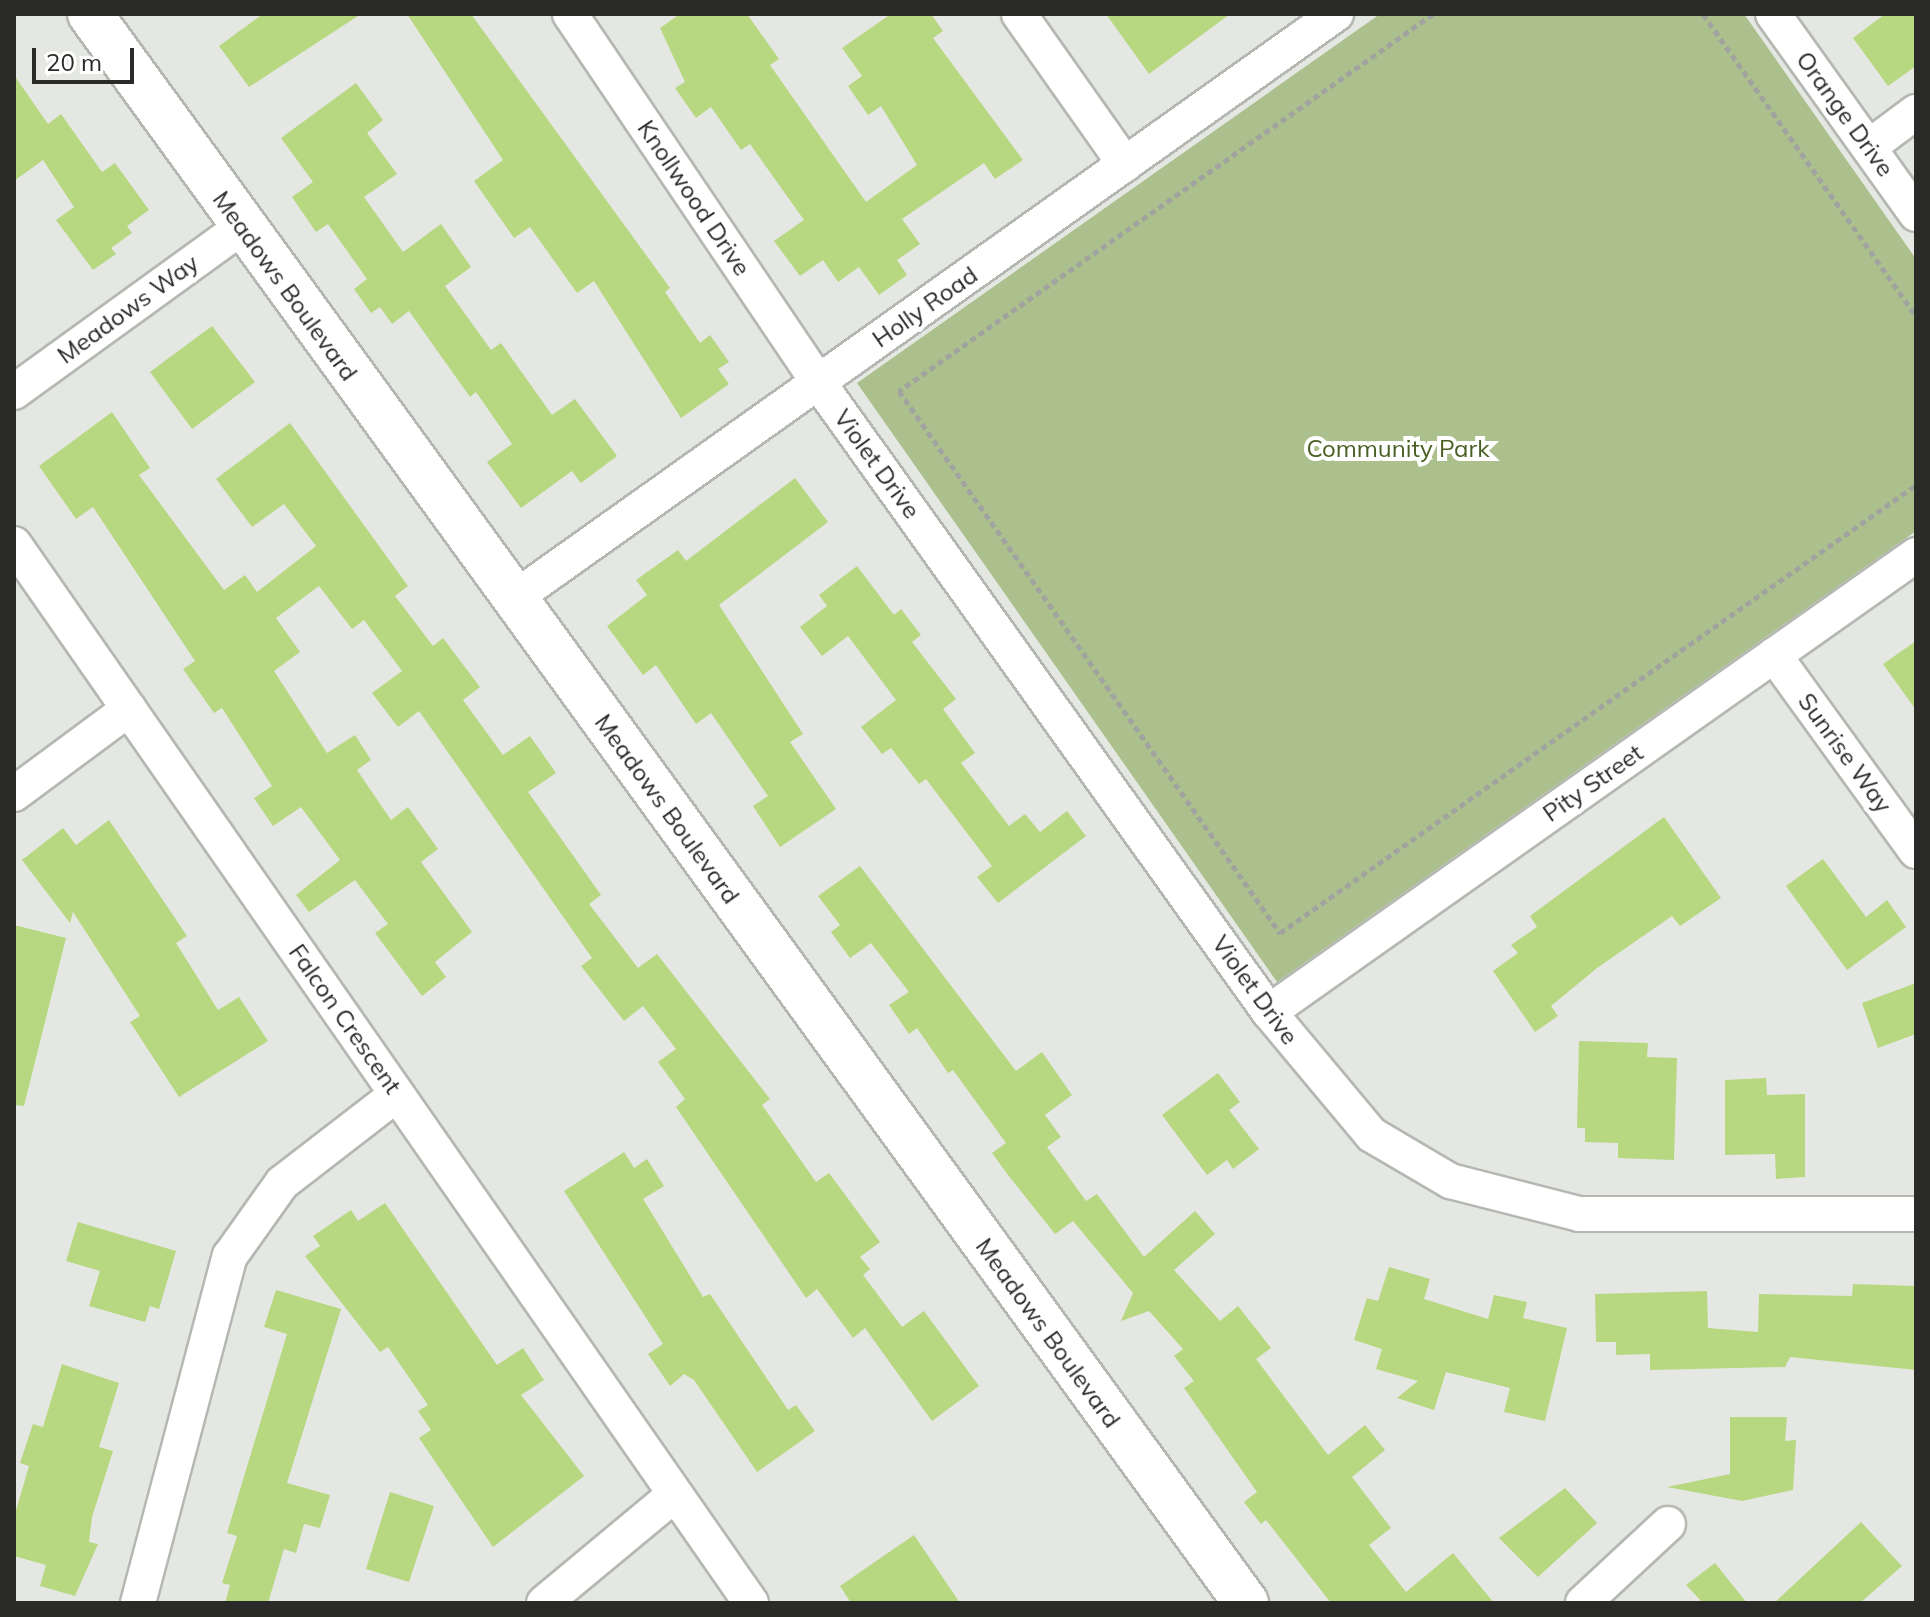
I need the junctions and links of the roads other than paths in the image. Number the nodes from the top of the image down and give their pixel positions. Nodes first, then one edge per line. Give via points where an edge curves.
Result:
1 (90, 14) edge
2 (570, 14) edge
3 (1019, 14) edge
4 (1336, 14) edge
5 (1773, 14) edge
6 (1916, 112) edge
7 (1869, 147) junction
8 (1125, 164) junction
9 (1916, 214) edge
10 (242, 227) junction
11 (818, 382) junction
12 (14, 392) edge
13 (14, 544) edge
14 (1916, 555) edge
15 (513, 599) junction
16 (1774, 655) junction
17 (129, 709) junction
18 (14, 794) edge
19 (1916, 851) edge
20 (1269, 1012) junction
21 (397, 1094) junction
22 (1916, 1214) edge
23 (673, 1496) junction
24 (1668, 1524) dead end
25 (138, 1603) edge
26 (544, 1603) edge
27 (751, 1603) edge
28 (1246, 1603) edge
29 (1583, 1603) edge

1 - 10 street, Meadows Boulevard
2 - 11 street, Knollwood Drive
3 - 8 street
4 - 8 street, Holly Road
5 - 7 street, Orange Drive
6 - 7 street
7 - 9 street, Orange Drive
8 - 11 street, Holly Road
10 - 12 street, Meadows Way
10 - 15 street, Meadows Boulevard
11 - 15 street, Holly Road
11 - 20 street, Violet Drive
13 - 17 street, Falcon Crescent
14 - 16 street, Pity Street
15 - 28 street, Meadows Boulevard
16 - 19 street, Sunrise Way
16 - 20 street, Pity Street
17 - 18 street
17 - 21 street, Falcon Crescent
20 - 22 street, Violet Drive via 1372,1135 1422,1168 1486,1194 1625,1216
21 - 23 street, Falcon Crescent
21 - 25 street via 282,1183 230,1256
23 - 26 street
23 - 27 street, Falcon Crescent
24 - 29 street

